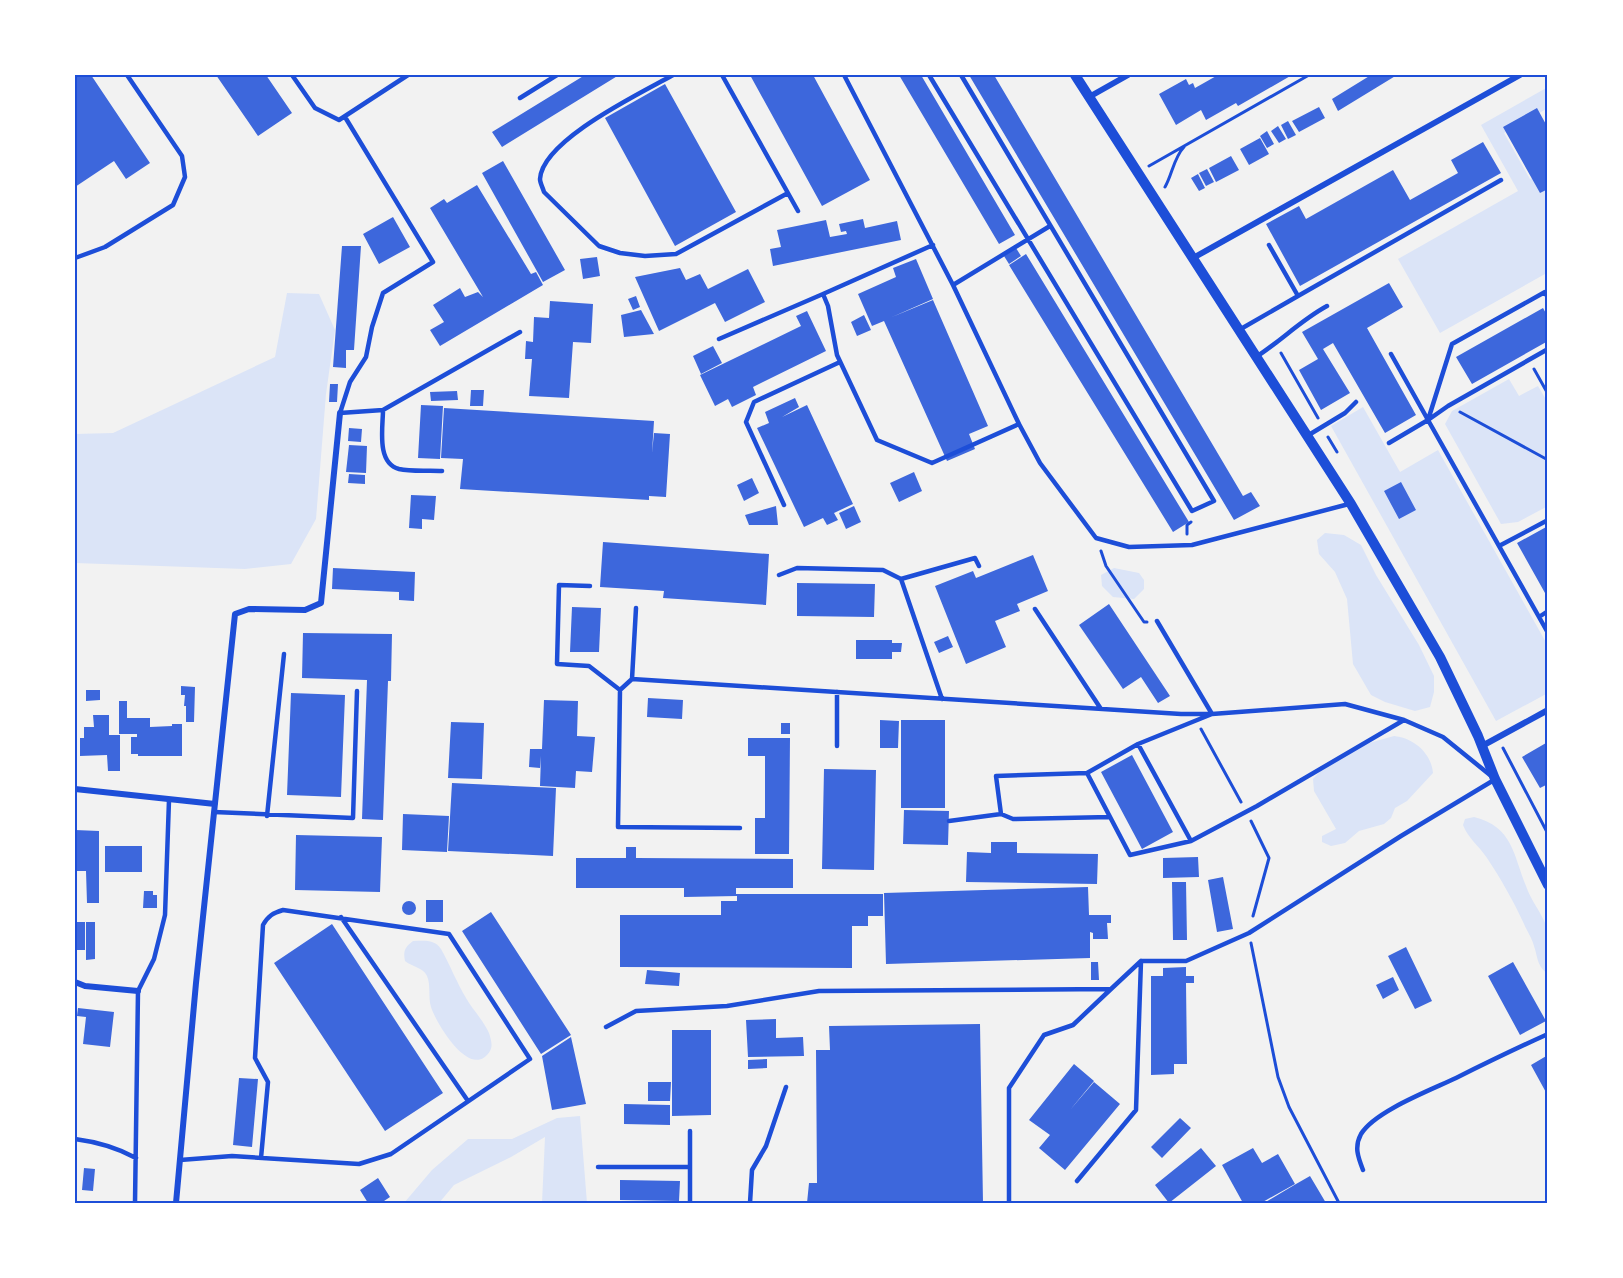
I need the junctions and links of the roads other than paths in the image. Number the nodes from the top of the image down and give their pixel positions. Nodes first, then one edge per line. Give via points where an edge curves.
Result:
1 (127, 75) edge
2 (292, 75) edge
3 (408, 75) edge
4 (557, 75) edge
5 (674, 75) edge
6 (722, 75) edge
7 (844, 75) edge
8 (929, 75) edge
9 (961, 75) edge
10 (1075, 75) edge
11 (1128, 75) edge
12 (1521, 75) edge
13 (1089, 97) junction
14 (520, 98) dead end
15 (345, 117) junction
16 (1500, 180) dead end
17 (788, 193) junction
18 (798, 211) dead end
19 (1050, 226) junction
20 (1028, 239) junction
21 (933, 245) junction
22 (1269, 245) dead end
23 (75, 258) edge
24 (1192, 258) junction
25 (953, 285) junction
26 (823, 294) junction
27 (1298, 296) junction
28 (1548, 298) edge
29 (1327, 306) dead end
30 (1239, 330) junction
31 (520, 332) dead end
32 (719, 339) dead end
33 (1548, 350) edge
34 (1391, 354) dead end
35 (1256, 357) junction
36 (840, 362) junction
37 (1356, 402) dead end
38 (383, 410) junction
39 (340, 413) junction
40 (1428, 420) junction
41 (1019, 424) junction
42 (1307, 436) junction
43 (1389, 443) dead end
44 (442, 471) dead end
45 (1351, 504) junction
46 (784, 505) dead end
47 (1548, 520) edge
48 (1499, 546) junction
49 (979, 566) dead end
50 (779, 575) dead end
51 (901, 579) junction
52 (590, 586) dead end
53 (636, 608) dead end
54 (1035, 609) dead end
55 (1548, 611) edge
56 (1539, 616) junction
57 (1157, 621) road end
58 (1548, 633) edge
59 (284, 654) dead end
60 (632, 679) junction
61 (620, 690) junction
62 (357, 691) dead end
63 (837, 692) junction
64 (942, 699) junction
65 (1101, 709) junction
66 (1548, 710) edge
67 (1212, 714) junction
68 (1404, 720) junction
69 (1138, 744) junction
70 (837, 746) dead end
71 (1482, 746) junction
72 (1087, 773) junction
73 (1495, 779) junction
74 (75, 789) edge
75 (169, 800) junction
76 (215, 804) junction
77 (1257, 806) junction
78 (214, 812) junction
79 (1260, 812) dead end
80 (1001, 814) junction
81 (267, 816) junction
82 (1110, 817) junction
83 (949, 821) dead end
84 (740, 828) dead end
85 (1191, 841) junction
86 (1548, 885) edge
87 (341, 917) junction
88 (1141, 961) junction
89 (75, 982) edge
90 (1111, 989) junction
91 (138, 991) junction
92 (606, 1027) dead end
93 (1548, 1034) edge
94 (786, 1087) dead end
95 (468, 1101) junction
96 (690, 1131) dead end
97 (75, 1139) edge
98 (136, 1158) junction
99 (261, 1158) junction
100 (180, 1160) junction
101 (598, 1167) dead end
102 (690, 1167) junction
103 (1363, 1170) dead end
104 (1077, 1181) dead end
105 (135, 1203) edge
106 (176, 1203) edge
107 (690, 1203) edge
108 (750, 1203) edge
109 (1009, 1203) edge

1 - 23 lane via 182,156 185,177 173,205 105,247
2 - 15 lane via 315,108 339,120
3 - 15 lane
4 - 14 lane
5 - 17 lane via 576,131 551,154 543,168 540,181 544,192 599,246 645,256 676,254
6 - 17 lane
7 - 21 lane
8 - 20 lane
9 - 19 lane
10 - 13 street
11 - 13 street
12 - 24 street
13 - 24 street
15 - 39 lane via 433,262 383,293 366,357 350,382
16 - 27 lane
17 - 18 lane
19 - 20 lane
19 - 20 lane via 1214,501 1192,511
20 - 25 lane
21 - 25 lane
21 - 26 lane
22 - 27 lane
24 - 30 street
25 - 41 lane
26 - 32 lane
26 - 36 lane
27 - 30 lane
28 - 40 lane via 1545,292 1452,345
29 - 35 lane
30 - 35 street
31 - 38 lane
33 - 40 lane
34 - 40 lane
35 - 42 street
36 - 41 lane via 877,440 932,463
36 - 46 lane via 754,402 746,422
37 - 42 lane
38 - 39 lane
38 - 44 lane via 386,460 397,469
39 - 76 street via 321,603 305,610 249,609 235,614
40 - 43 lane
40 - 48 lane
41 - 45 lane via 1040,463 1096,538 1129,547 1192,545
42 - 45 street
45 - 71 street via 1440,657
47 - 48 lane
48 - 56 lane
49 - 51 lane via 975,558
50 - 51 lane via 797,568 883,570
51 - 64 lane
52 - 61 lane via 559,585 557,664 589,666
53 - 60 lane
54 - 65 lane
55 - 56 lane
56 - 58 lane
57 - 67 lane
59 - 81 lane
60 - 61 lane
60 - 63 lane
61 - 84 lane via 618,826
62 - 81 lane via 353,818
63 - 64 lane
63 - 70 lane
64 - 65 lane
65 - 67 lane
66 - 71 street
67 - 68 lane via 1345,704
67 - 69 lane
68 - 73 lane via 1443,737
68 - 77 lane
69 - 72 lane
69 - 85 lane
71 - 73 street
72 - 80 lane via 996,776
72 - 82 lane
73 - 86 street
73 - 88 lane via 1249,933 1186,961
74 - 75 street
75 - 76 street
75 - 91 lane via 165,915 154,959
76 - 78 street
77 - 79 lane
77 - 85 lane
78 - 81 lane
78 - 100 street
80 - 82 lane via 1013,819
80 - 83 lane
82 - 85 lane via 1130,855
87 - 95 lane
87 - 95 lane via 449,934 530,1059
87 - 99 lane via 283,910 273,913 263,925 255,1058 268,1082
88 - 90 lane
88 - 104 lane via 1136,1110
89 - 91 street
90 - 92 lane via 819,991 727,1006 636,1011
90 - 109 lane via 1073,1024 1044,1035 1009,1088
91 - 98 lane
93 - 103 lane via 1374,1120 1357,1144
94 - 108 lane via 766,1146 752,1170
95 - 99 lane via 391,1154 359,1164
96 - 102 lane
97 - 98 lane via 99,1142
98 - 105 lane
99 - 100 lane
100 - 106 street
101 - 102 lane
102 - 107 lane

